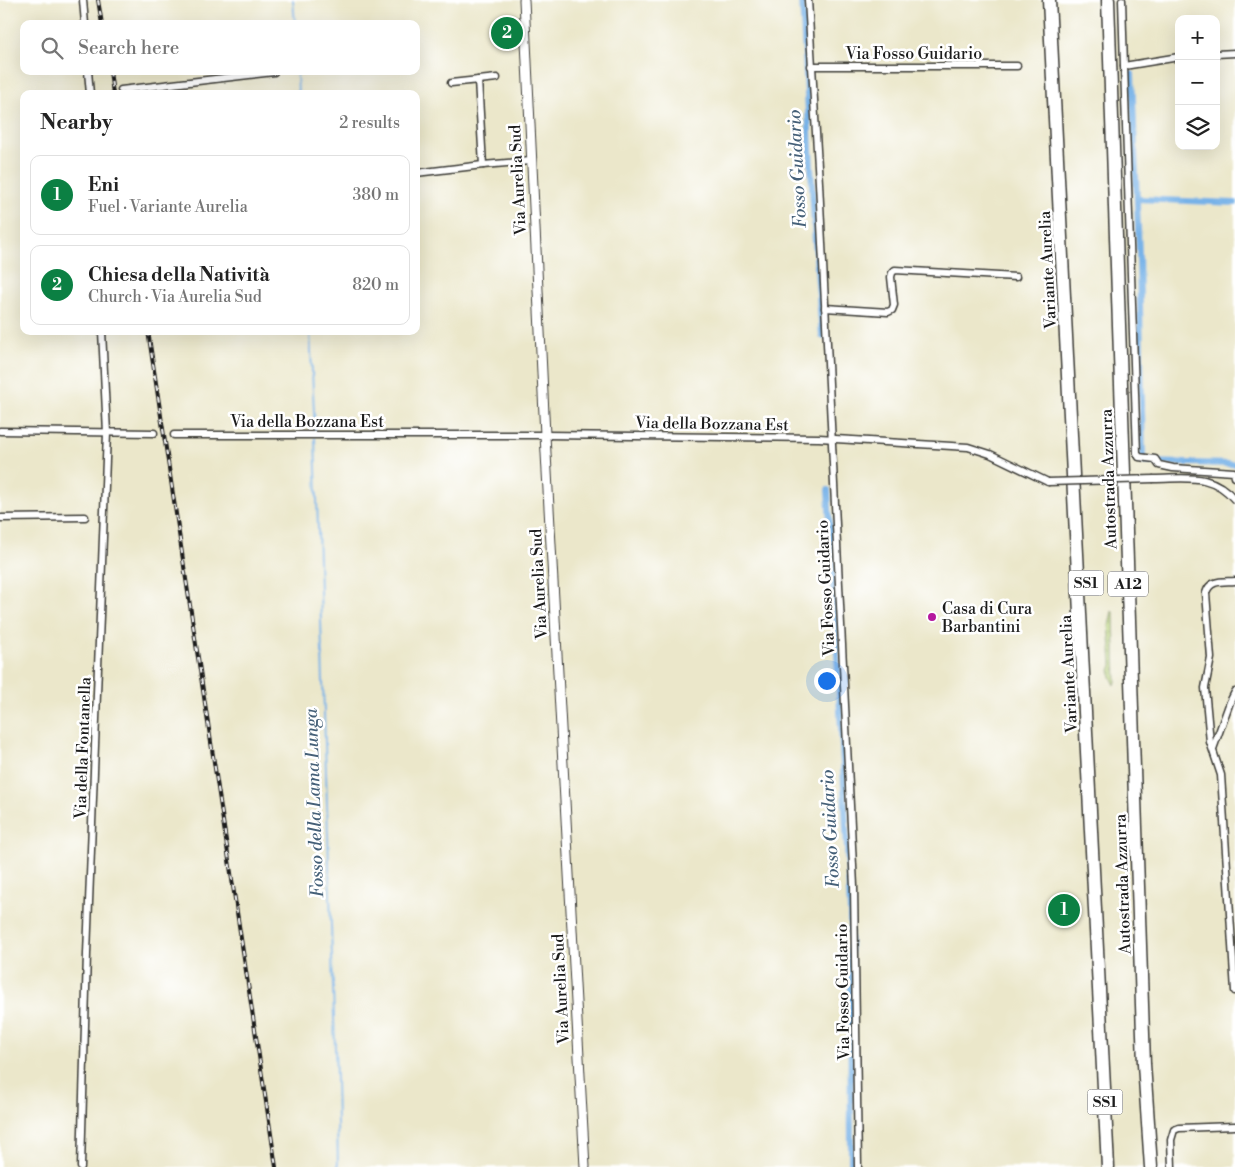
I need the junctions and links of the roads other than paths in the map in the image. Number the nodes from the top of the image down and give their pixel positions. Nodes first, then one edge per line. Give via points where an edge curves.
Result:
1 (83, 0) edge
2 (524, 0) edge
3 (808, 0) edge
4 (1050, 0) edge
5 (1057, 0) edge
6 (1100, 0) edge
7 (1108, 0) edge
8 (1122, 0) edge
9 (85, 20) edge
10 (1235, 53) edge
11 (1220, 54) edge
12 (1175, 58) edge
13 (811, 66) junction
14 (1017, 66) dead end
15 (1124, 66) junction
16 (88, 75) edge
17 (248, 75) edge
18 (497, 78) dead end
19 (478, 80) junction
20 (450, 83) dead end
21 (90, 90) edge
22 (121, 90) dead end
23 (531, 160) junction
24 (483, 165) junction
25 (420, 173) edge
26 (1016, 277) dead end
27 (825, 308) junction
28 (102, 335) edge
29 (0, 431) edge
30 (108, 433) junction
31 (154, 433) dead end
32 (174, 435) dead end
33 (545, 435) junction
34 (832, 438) junction
35 (1235, 477) edge
36 (1235, 500) edge
37 (85, 517) dead end
38 (0, 518) edge
39 (1235, 581) edge
40 (1235, 692) edge
41 (1213, 749) junction
42 (1235, 991) edge
43 (1235, 1126) edge
44 (81, 1167) edge
45 (585, 1167) edge
46 (858, 1167) edge
47 (1108, 1167) edge
48 (1115, 1167) edge
49 (1143, 1167) edge
50 (1151, 1167) edge
51 (1172, 1167) edge

1 - 9 street
2 - 23 main road, Via Aurelia Sud
3 - 13 street, Via Fosso Guidario
4 - 47 highway, Variante Aurelia / SS1
5 - 48 highway, Variante Aurelia / SS1
6 - 49 highway, Autostrada Azzurra / A12 via 1134,1010
7 - 50 highway, Autostrada Azzurra / A12 via 1143,1034
8 - 15 street
10 - 11 street
12 - 15 street
13 - 14 street, Via Fosso Guidario
13 - 27 street, Via Fosso Guidario
15 - 35 street via 1136,448 1142,458 1173,468 1234,472
16 - 21 street
17 - 22 street
18 - 19 street
19 - 20 street
19 - 24 street
23 - 24 street
23 - 33 main road, Via Aurelia Sud
24 - 25 street
26 - 27 street via 895,270 891,277 892,310
27 - 34 street, Via Fosso Guidario
28 - 30 street, Via della Fontanella
29 - 30 street
30 - 31 street
30 - 44 street, Via della Fontanella
32 - 33 street, Via della Bozzana Est
33 - 34 street, Via della Bozzana Est
33 - 45 main road, Via Aurelia Sud
34 - 36 street, Via della Bozzana Est, bridge via 968,447 1048,482 1204,479 1228,492
34 - 46 street, Via Fosso Guidario via 854,886
37 - 38 street
39 - 41 street via 1215,582 1206,593 1210,658 1204,688
40 - 41 street
41 - 42 street via 1221,775
43 - 51 street via 1174,1130

